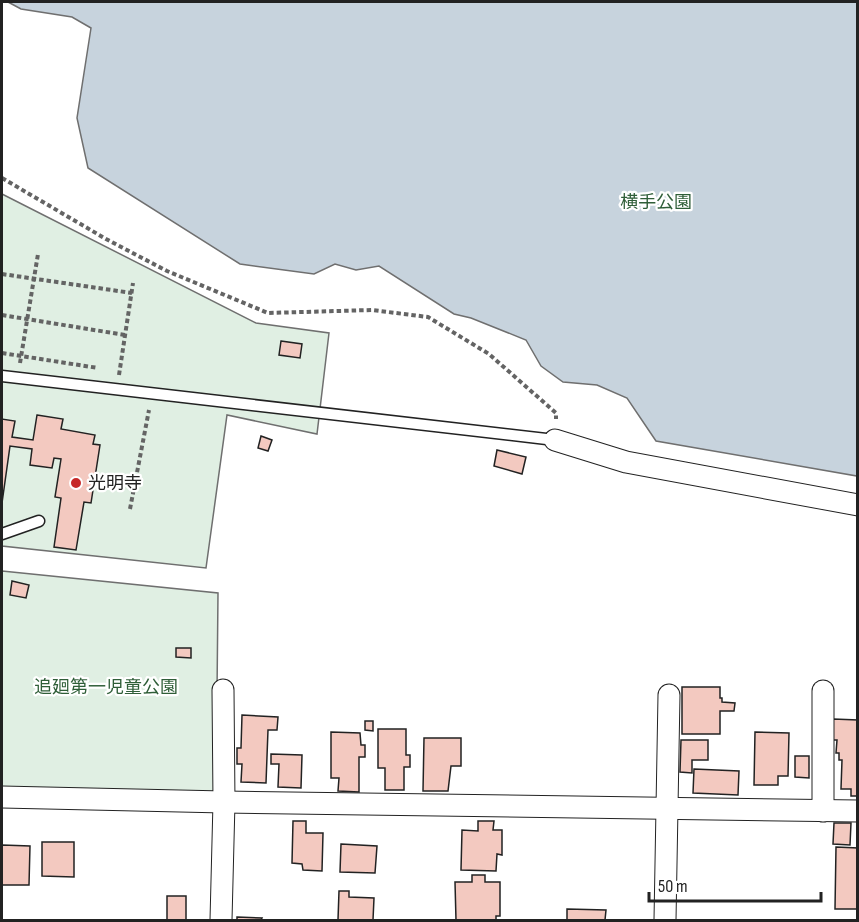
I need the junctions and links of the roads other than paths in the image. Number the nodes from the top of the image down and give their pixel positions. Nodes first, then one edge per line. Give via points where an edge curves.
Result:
1 (2, 376) edge
2 (555, 440) joint
3 (858, 505) edge
4 (39, 521) dead end
5 (2, 534) edge
6 (223, 690) dead end
7 (823, 691) dead end
8 (669, 695) dead end
9 (2, 797) edge
10 (224, 802) junction
11 (667, 808) junction
12 (823, 811) junction
13 (858, 811) edge
14 (221, 921) edge
15 (665, 921) edge

1 - 2 lane
2 - 3 street via 626,462
4 - 5 lane
6 - 10 street
7 - 12 street
8 - 11 street
9 - 10 street
10 - 11 street
10 - 14 street
11 - 12 street
11 - 15 street
12 - 13 street

